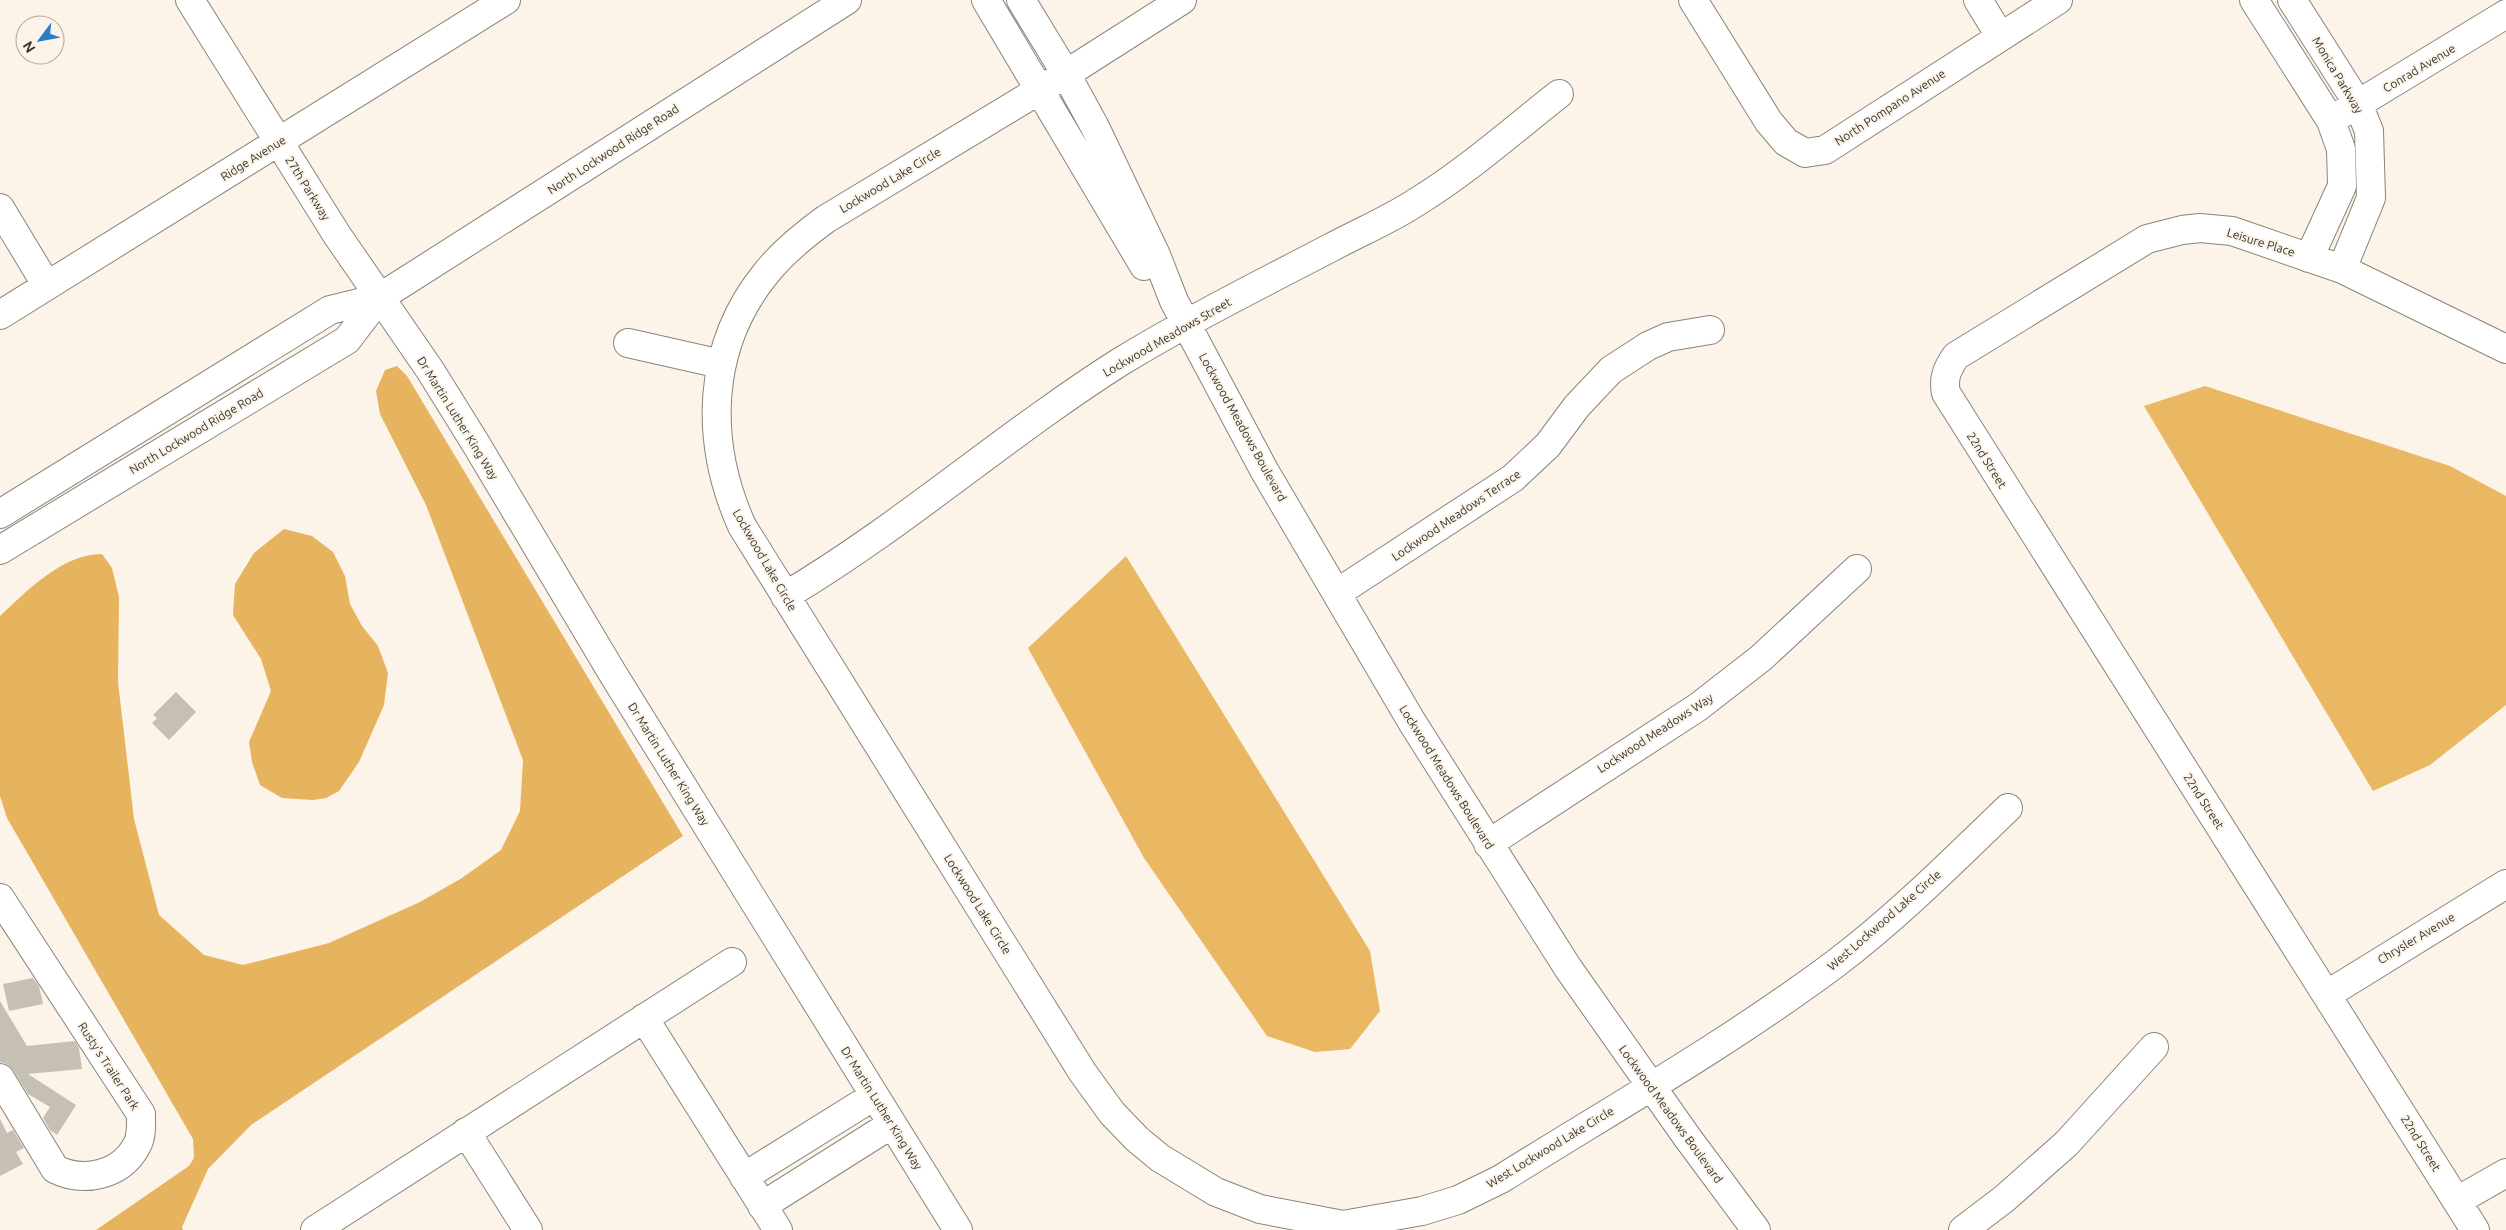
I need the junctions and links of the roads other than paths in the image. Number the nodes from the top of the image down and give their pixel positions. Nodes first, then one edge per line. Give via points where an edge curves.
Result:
1 (190, 0) edge
2 (847, 0) edge
3 (986, 0) edge
4 (1022, 0) edge
5 (1182, 0) edge
6 (1693, 0) edge
7 (1978, 0) edge
8 (2058, 0) edge
9 (2254, 0) edge
10 (2292, 0) edge
11 (502, 1) edge
12 (2506, 14) edge
13 (2000, 36) junction
14 (1066, 74) junction
15 (1040, 89) junction
16 (1559, 94) dead end
17 (2358, 104) junction
18 (2331, 121) junction
19 (279, 142) junction
20 (0, 208) edge
21 (2309, 258) junction
22 (2342, 269) junction
23 (47, 286) junction
24 (380, 298) junction
25 (1181, 313) junction
26 (0, 315) edge
27 (1710, 330) dead end
28 (628, 343) dead end
29 (2506, 348) edge
30 (721, 364) junction
31 (1947, 370) joint
32 (0, 514) edge
33 (0, 550) edge
34 (1857, 569) dead end
35 (1336, 593) junction
36 (785, 596) junction
37 (2008, 808) dead end
38 (1488, 844) junction
39 (2506, 884) edge
40 (0, 898) edge
41 (732, 962) dead end
42 (2328, 994) junction
43 (1048, 1017) joint
44 (644, 1018) junction
45 (2154, 1046) dead end
46 (0, 1078) edge
47 (1650, 1086) junction
48 (874, 1096) junction
49 (892, 1124) junction
50 (466, 1132) junction
51 (2506, 1173) edge
52 (744, 1177) junction
53 (2457, 1201) junction
54 (762, 1206) junction
55 (1343, 1227) edge
56 (315, 1230) edge
57 (528, 1230) edge
58 (778, 1230) edge
59 (958, 1230) edge
60 (1756, 1230) edge
61 (1963, 1230) edge
62 (2476, 1230) edge

1 - 19 street, 27th Parkway
2 - 24 street, North Lockwood Ridge Road
3 - 15 street, Lockwood Meadows Boulevard
4 - 14 street, Lockwood Meadows Boulevard
5 - 14 street, Lockwood Lake Circle
6 - 13 street, North Pompano Avenue via 1770,122 1786,142 1805,153 1825,150
7 - 13 street
8 - 13 street, North Pompano Avenue
9 - 18 street
10 - 17 street, Monica Parkway
11 - 19 street, Ridge Avenue
12 - 17 street, Conrad Avenue
14 - 15 street, Lockwood Lake Circle
14 - 25 street, Lockwood Meadows Boulevard via 1095,127
15 - 25 street, Lockwood Meadows Boulevard via 1142,262
15 - 30 street, Lockwood Lake Circle via 826,219 794,243 766,273 744,306
16 - 25 street, Lockwood Meadows Street via 1449,181 1413,205
17 - 18 street, Conrad Avenue
17 - 22 street, Monica Parkway via 2369,131 2371,198
18 - 21 street via 2341,149 2342,186
19 - 23 street, Ridge Avenue
19 - 24 street, 27th Parkway
20 - 23 street
21 - 22 street, Leisure Place
21 - 31 street, Leisure Place via 2232,231 2200,228 2161,234 2118,256 1956,356
22 - 29 street, Leisure Place
23 - 26 street, Ridge Avenue
24 - 32 street, North Lockwood Ridge Road via 330,310
24 - 33 street, North Lockwood Ridge Road via 347,340
24 - 48 street, Dr Martin Luther King Way via 476,444 613,674
25 - 35 street, Lockwood Meadows Boulevard via 1264,470
25 - 36 street, Lockwood Meadows Street via 877,538
27 - 35 street, Lockwood Meadows Terrace via 1668,337 1611,370 1577,406 1548,445 1514,478
28 - 30 street
30 - 36 street, Lockwood Lake Circle via 716,406 717,446 724,478 742,526
31 - 42 street, 22nd Street via 1946,393
34 - 38 street, Lockwood Meadows Way via 1761,658 1698,708
35 - 38 street, Lockwood Meadows Boulevard
36 - 43 street, Lockwood Lake Circle
37 - 47 street, West Lockwood Lake Circle via 1910,901 1836,964 1752,1023
38 - 47 street, Lockwood Meadows Boulevard
39 - 42 street, Chrysler Avenue
40 - 46 street, Rusty's Trailer Park via 140,1114 141,1132 137,1145 126,1160 102,1174 85,1177 61,1172 55,1169
41 - 44 street
42 - 53 street, 22nd Street
43 - 55 street, West Lockwood Lake Circle via 1112,1113 1160,1158 1187,1176 1239,1202
44 - 50 street
44 - 52 street
45 - 61 street via 2067,1143 2004,1199
47 - 55 street, West Lockwood Lake Circle via 1501,1178 1458,1200
47 - 60 street, Lockwood Meadows Boulevard
48 - 49 street, Dr Martin Luther King Way
48 - 52 street
49 - 54 street
49 - 59 street, Dr Martin Luther King Way
50 - 56 street
50 - 57 street
51 - 53 street
52 - 54 street
53 - 62 street, 22nd Street
54 - 58 street

